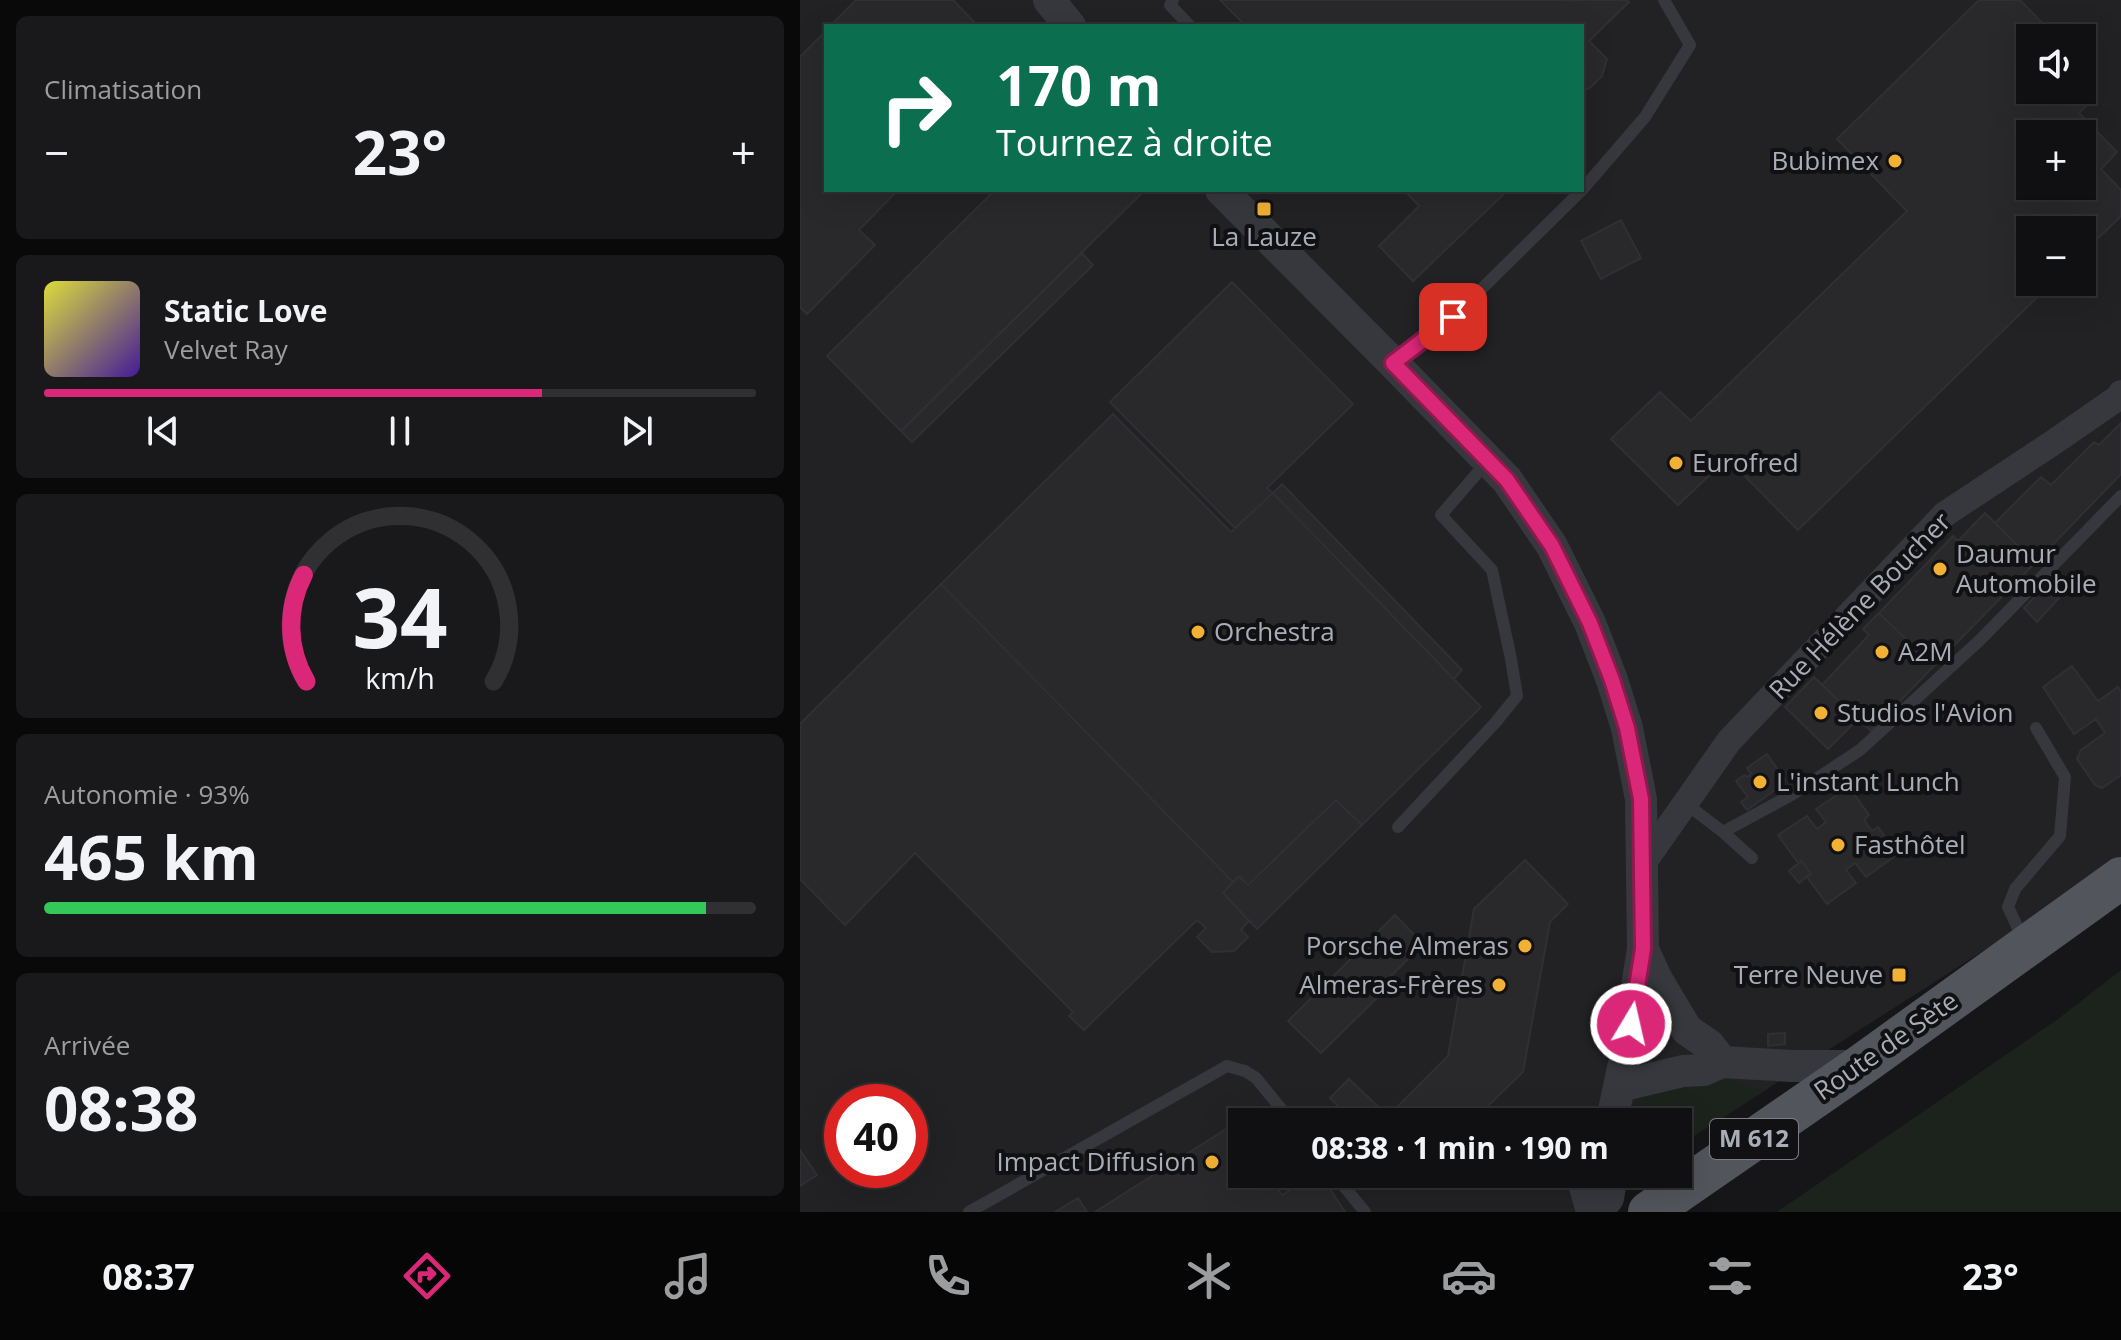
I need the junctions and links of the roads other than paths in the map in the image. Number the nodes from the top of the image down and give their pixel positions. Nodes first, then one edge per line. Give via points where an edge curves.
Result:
1 (1049, 0) edge
2 (1173, 0) edge
3 (1664, 0) edge
4 (1068, 24) edge
5 (1188, 24) edge
6 (1584, 188) edge
7 (1223, 192) edge
8 (1580, 192) edge
9 (1393, 363) junction
10 (2121, 393) edge
11 (1488, 461) junction
12 (2121, 496) edge
13 (2036, 728) dead end
14 (1685, 803) junction
15 (1398, 827) dead end
16 (1723, 832) junction
17 (1752, 858) dead end
18 (1642, 865) junction
19 (2121, 878) edge
20 (2027, 946) junction
21 (1643, 949) junction
22 (1722, 1062) junction
23 (1860, 1066) junction
24 (1281, 1108) edge
25 (1614, 1108) edge
26 (1618, 1108) edge
27 (1345, 1188) edge
28 (1586, 1188) edge
29 (1610, 1188) edge
30 (969, 1212) edge
31 (1365, 1212) edge
32 (1594, 1212) edge
33 (1649, 1212) edge

1 - 4 street
2 - 5 lane via 1170,5
3 - 6 lane via 1690,45 1645,117
7 - 9 street
8 - 9 lane via 1453,317
9 - 11 street
10 - 14 street, Rue Hélène Boucher via 1945,514 1729,741
11 - 15 lane via 1441,515 1492,570 1517,696
11 - 18 street via 1552,546 1612,680 1641,799
12 - 16 lane via 1980,640 1860,750
13 - 20 lane via 2065,777 2060,836 2015,889 2008,907
14 - 16 lane
14 - 18 street, Rue Hélène Boucher
16 - 17 lane
18 - 21 street
19 - 20 main road, Route de Sète / M 612
20 - 23 main road, Route de Sète / M 612
21 - 22 street via 1687,1030
21 - 25 street
22 - 23 street
22 - 26 street via 1683,1071
23 - 33 main road, Route de Sète / M 612
24 - 30 lane via 1256,1078 1227,1066
27 - 31 lane
28 - 32 street
29 - 32 street via 1608,1198

